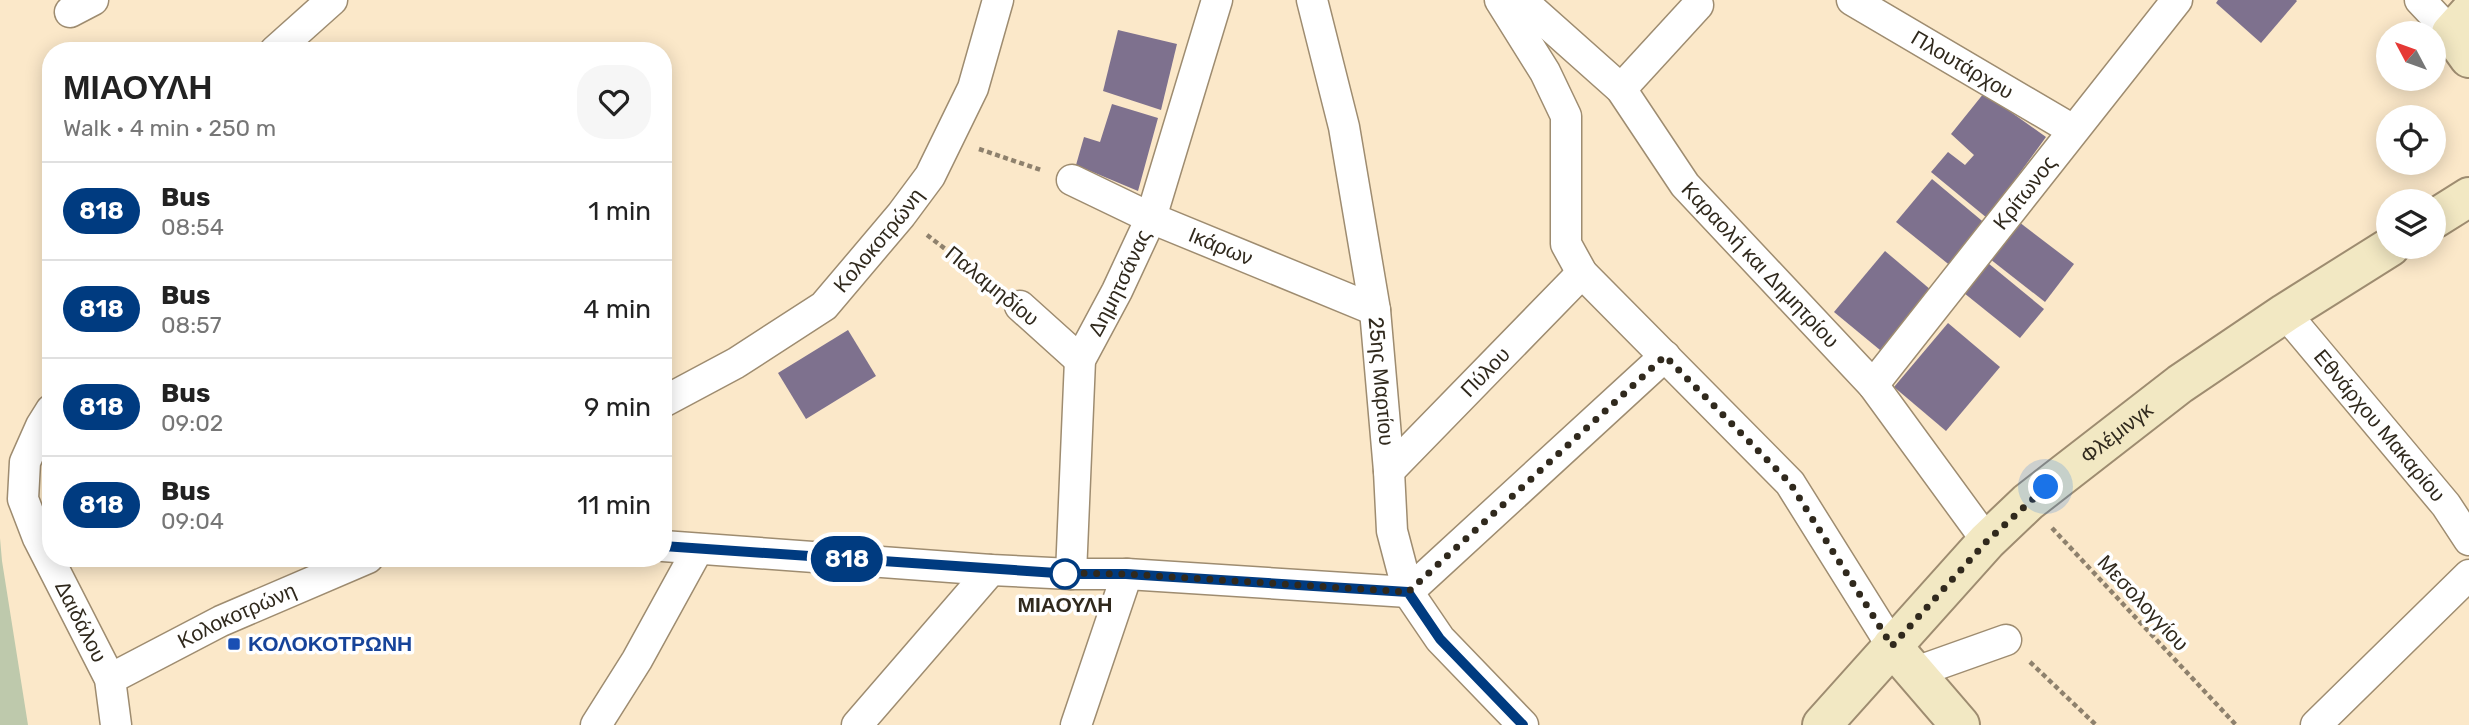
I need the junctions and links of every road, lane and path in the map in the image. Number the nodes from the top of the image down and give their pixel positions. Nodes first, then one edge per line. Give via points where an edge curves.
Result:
1 (332, 0) edge
2 (999, 0) edge
3 (1217, 0) edge
4 (1312, 0) edge
5 (1500, 0) edge
6 (1521, 0) edge
7 (1853, 0) edge
8 (2177, 0) edge
9 (2420, 0) edge
10 (1698, 5) dead end
11 (2463, 35) edge
12 (285, 42) edge
13 (1621, 89) junction
14 (2073, 130) junction
15 (949, 139) junction
16 (1072, 180) joint
17 (2469, 197) edge
18 (2446, 211) edge
19 (901, 215) junction
20 (1151, 218) junction
21 (2376, 256) edge
22 (1582, 273) junction
23 (1020, 306) joint
24 (1375, 310) junction
25 (2285, 313) junction
26 (1665, 356) junction
27 (1080, 360) junction
28 (1873, 385) junction
29 (672, 397) edge
30 (42, 424) edge
31 (1389, 471) junction
32 (2028, 502) junction
33 (2469, 540) edge
34 (1987, 541) junction
35 (42, 546) edge
36 (672, 547) edge
37 (698, 549) junction
38 (53, 567) edge
39 (347, 567) edge
40 (991, 569) junction
41 (1071, 574) junction
42 (1126, 574) junction
43 (2469, 575) edge
44 (1408, 592) junction
45 (2006, 640) joint
46 (1903, 660) junction
47 (110, 679) junction
48 (116, 725) edge
49 (596, 725) edge
50 (857, 725) edge
51 (1076, 725) edge
52 (1523, 725) edge
53 (1822, 725) edge
54 (1960, 725) edge
55 (2096, 725) edge
56 (2236, 725) edge
57 (2316, 725) edge

1 - 12 street
2 - 15 street, Κολοκοτρώνη via 974,89
3 - 20 street, Δημητσάνας
4 - 24 street, 25ης Μαρτίου via 1344,127
5 - 22 street via 1545,72 1566,117 1566,244
6 - 13 street, Καραολή και Δημητρίου
7 - 14 street, Πλουτάρχου
8 - 14 street, Κρίτωνος
9 - 11 street
10 - 13 street
13 - 28 street, Καραολή και Δημητρίου via 1685,185
14 - 28 street, Κρίτωνος
15 - 16 path
15 - 19 street, Κολοκοτρώνη via 930,176
16 - 20 street, Ικάρων
17 - 18 street
19 - 23 path, Παλαμηδίου
19 - 29 street, Κολοκοτρώνη via 824,306 736,363
20 - 24 street, Ικάρων
20 - 27 street, Δημητσάνας
21 - 25 street, Φλέμινγκ
22 - 26 street
22 - 31 street, Πύλου
23 - 27 street, Παλαμηδίου
24 - 31 street, 25ης Μαρτίου
25 - 32 street, Φλέμινγκ via 2180,384
25 - 33 street, Εθνάρχου Μακαρίου via 2446,505
26 - 44 street
26 - 46 street via 1790,483
27 - 41 street, Δημητσάνας
28 - 34 street, Καραολή και Δημητρίου
30 - 35 street, Δαιδάλου via 25,462 23,499
31 - 44 street, 25ης Μαρτίου via 1392,531
32 - 34 street, Φλέμινγκ
32 - 56 path, Μεσολογγίου
34 - 46 street, Φλέμινγκ
36 - 37 street
37 - 40 street
37 - 49 street via 638,660
38 - 47 street, Δαιδάλου
39 - 47 street, Κολοκοτρώνη via 221,621
40 - 41 street
40 - 50 street
41 - 42 street
42 - 44 street
42 - 51 street
43 - 57 street
44 - 52 street, 25ης Μαρτίου via 1440,639
45 - 46 street
45 - 55 path
46 - 53 street, Φλέμινγκ
46 - 54 street
47 - 48 street, Δαιδάλου

